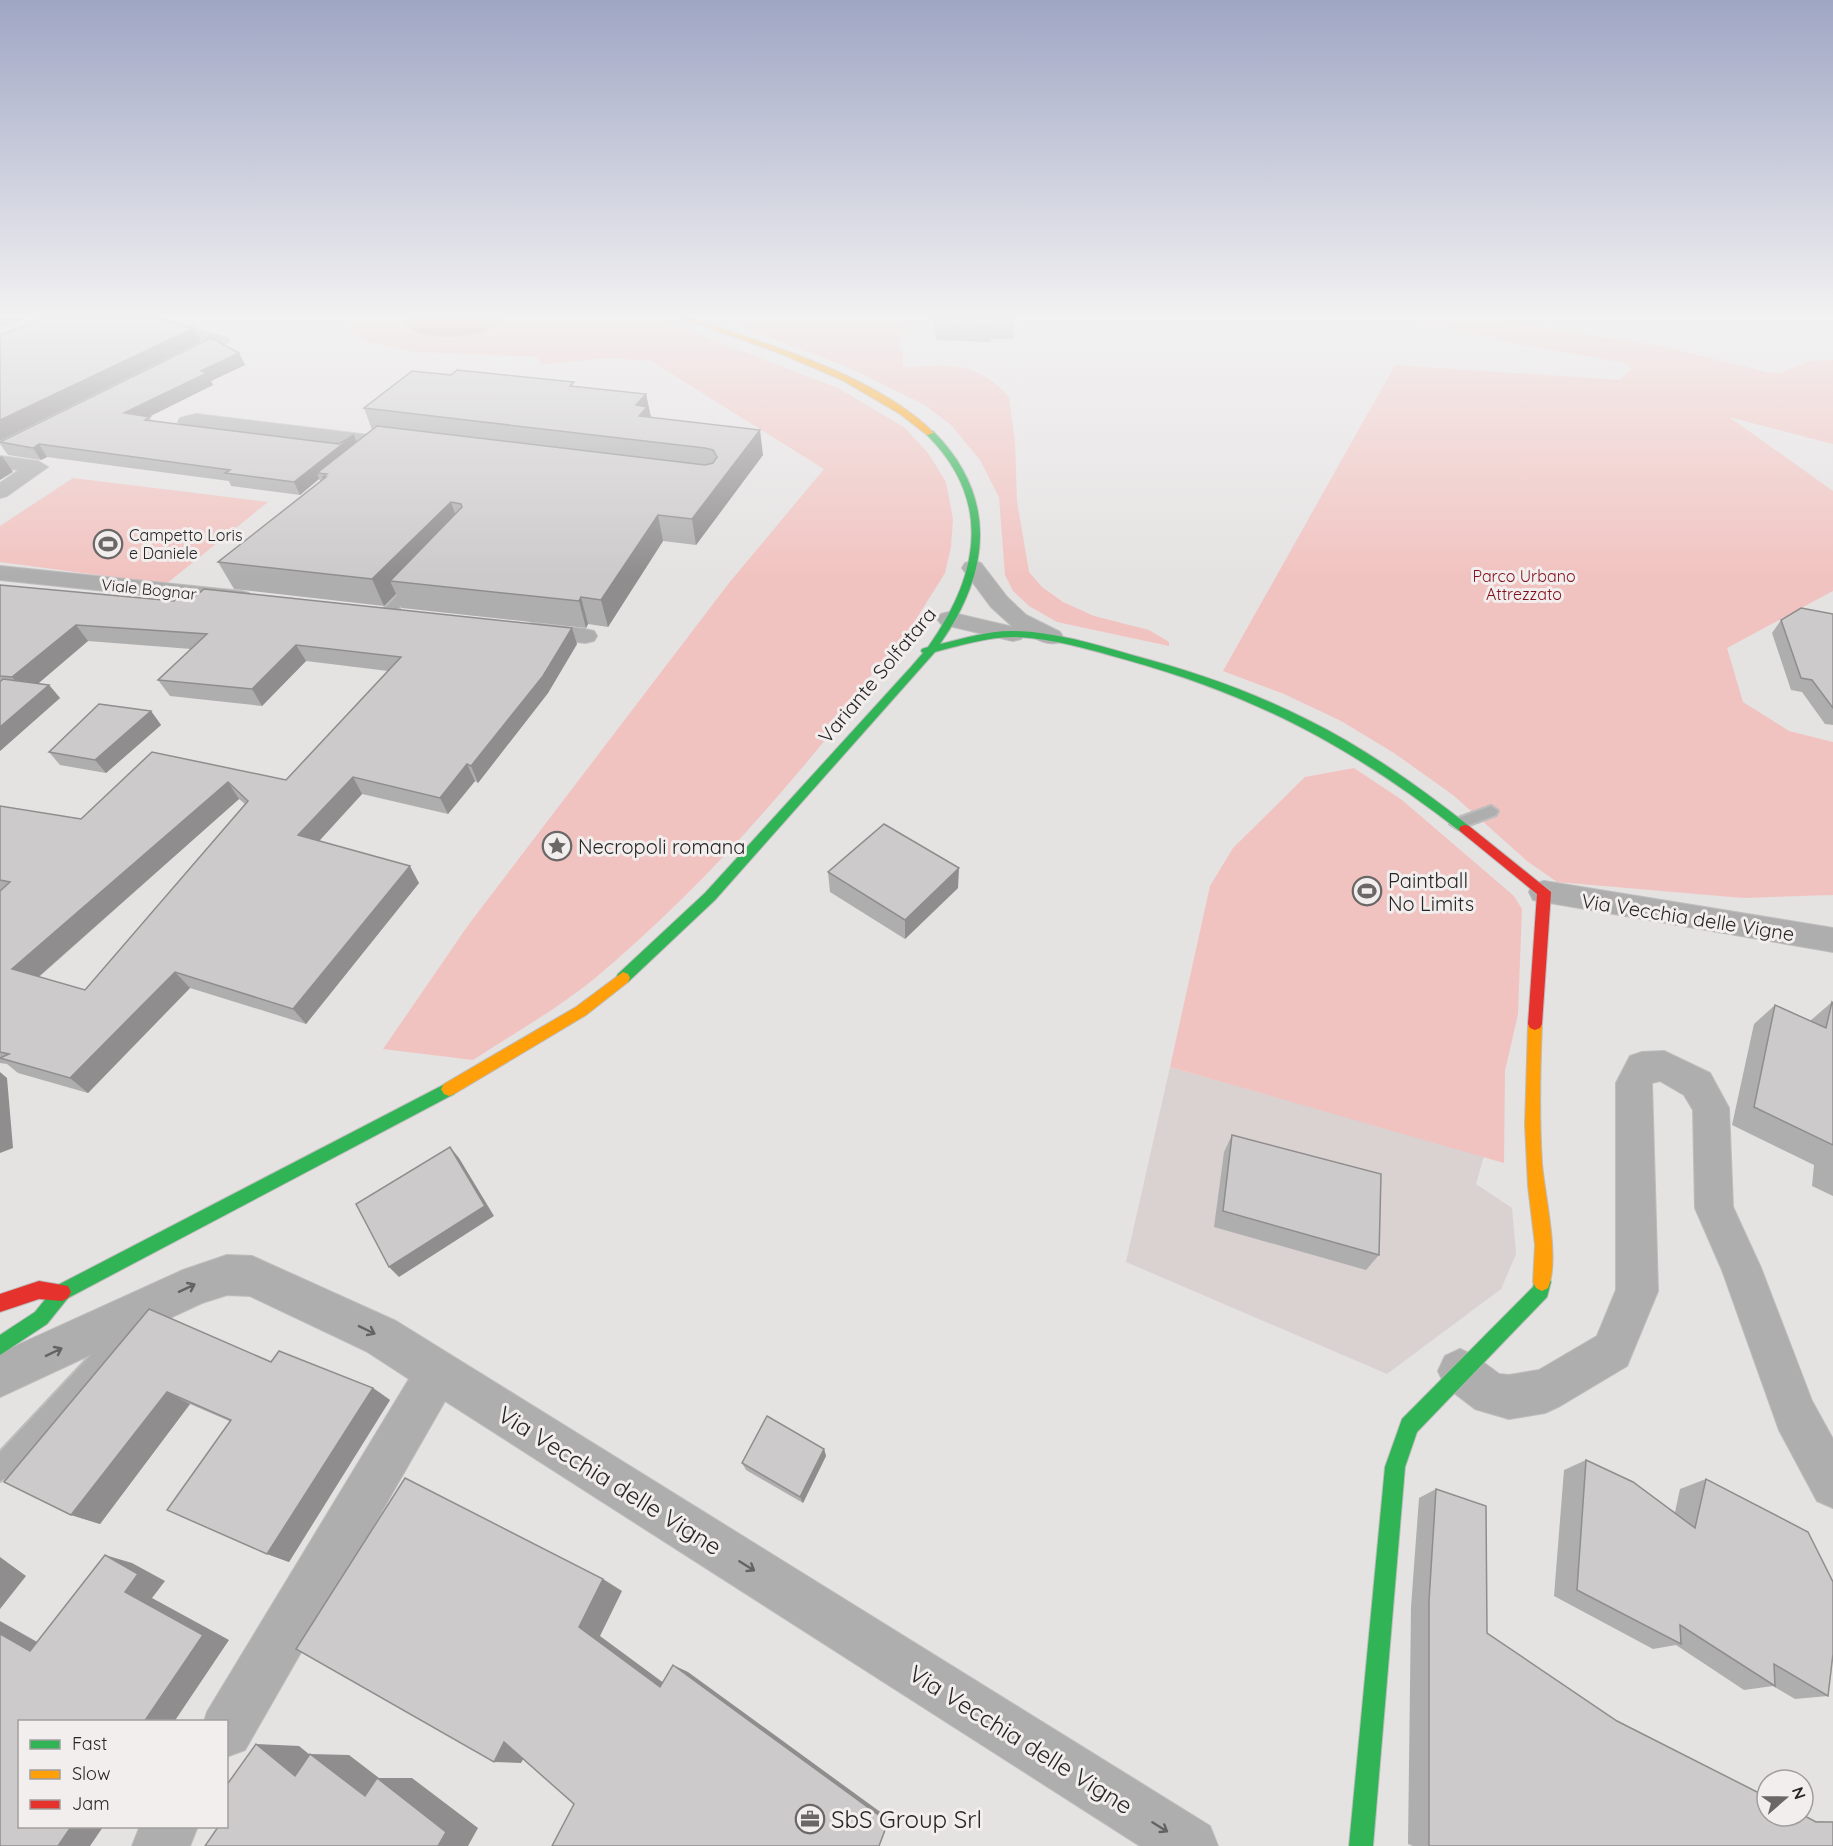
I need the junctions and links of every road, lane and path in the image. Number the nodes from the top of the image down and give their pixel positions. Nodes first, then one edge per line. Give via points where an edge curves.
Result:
1 (896, 404) edge
2 (187, 422) dead end
3 (381, 443) junction
4 (417, 447) edge
5 (363, 458) edge
6 (0, 462) edge
7 (0, 492) edge
8 (973, 568) junction
9 (0, 573) edge
10 (425, 573) edge
11 (213, 578) dead end
12 (195, 593) junction
13 (262, 600) edge
14 (954, 612) junction
15 (375, 613) joint
16 (409, 616) edge
17 (1016, 627) junction
18 (514, 628) edge
19 (585, 636) edge
20 (1051, 637) joint
21 (926, 651) junction
22 (1491, 811) dead end
23 (1458, 824) junction
24 (1544, 892) junction
25 (1833, 918) edge
26 (1727, 924) junction
27 (1833, 940) edge
28 (62, 1292) junction
29 (0, 1303) edge
30 (134, 1313) junction
31 (0, 1346) edge
32 (1460, 1371) junction
33 (438, 1372) junction
34 (0, 1375) edge
35 (0, 1469) edge
36 (1833, 1485) edge
37 (228, 1728) edge
38 (170, 1828) edge
39 (160, 1846) edge
40 (1190, 1846) edge
41 (1361, 1846) edge

1 - 8 main road, Variante Solfatara via 942,443 959,468 971,499 976,539
2 - 3 street
3 - 4 street
3 - 5 street
6 - 7 street via 38,467
8 - 14 main road, Variante Solfatara
8 - 17 street
9 - 12 street, Viale Bognar
10 - 15 lane
11 - 12 street
12 - 13 street, Viale Bognar
14 - 17 street
14 - 21 main road, Variante Solfatara
15 - 16 street
17 - 20 street
17 - 21 main road
18 - 19 street
20 - 23 main road, Via Vecchia delle Vigne via 1168,667 1324,730 1397,776
21 - 28 main road, Variante Solfatara via 703,906 592,1004 480,1072
22 - 23 lane
23 - 24 main road, Via Vecchia delle Vigne
24 - 26 street, Via Vecchia delle Vigne
24 - 32 main road via 1530,1093 1536,1188 1546,1256 1541,1291
25 - 26 street
26 - 27 street, Via Vecchia delle Vigne
28 - 29 main road via 39,1290
28 - 31 main road via 41,1318
30 -> 33 street, Via Vecchia delle Vigne via 207,1281 227,1275 252,1276 381,1336
34 -> 30 street, Via Vecchia delle Vigne
30 - 35 lane via 127,1332
32 - 36 street via 1490,1394 1509,1397 1545,1391 1612,1351 1637,1291 1634,1083 1642,1067 1664,1066 1697,1084 1711,1108 1714,1208 1741,1268 1795,1414
32 - 41 main road via 1409,1426 1395,1467
33 - 37 street
33 -> 40 street, Via Vecchia delle Vigne
38 - 39 street

